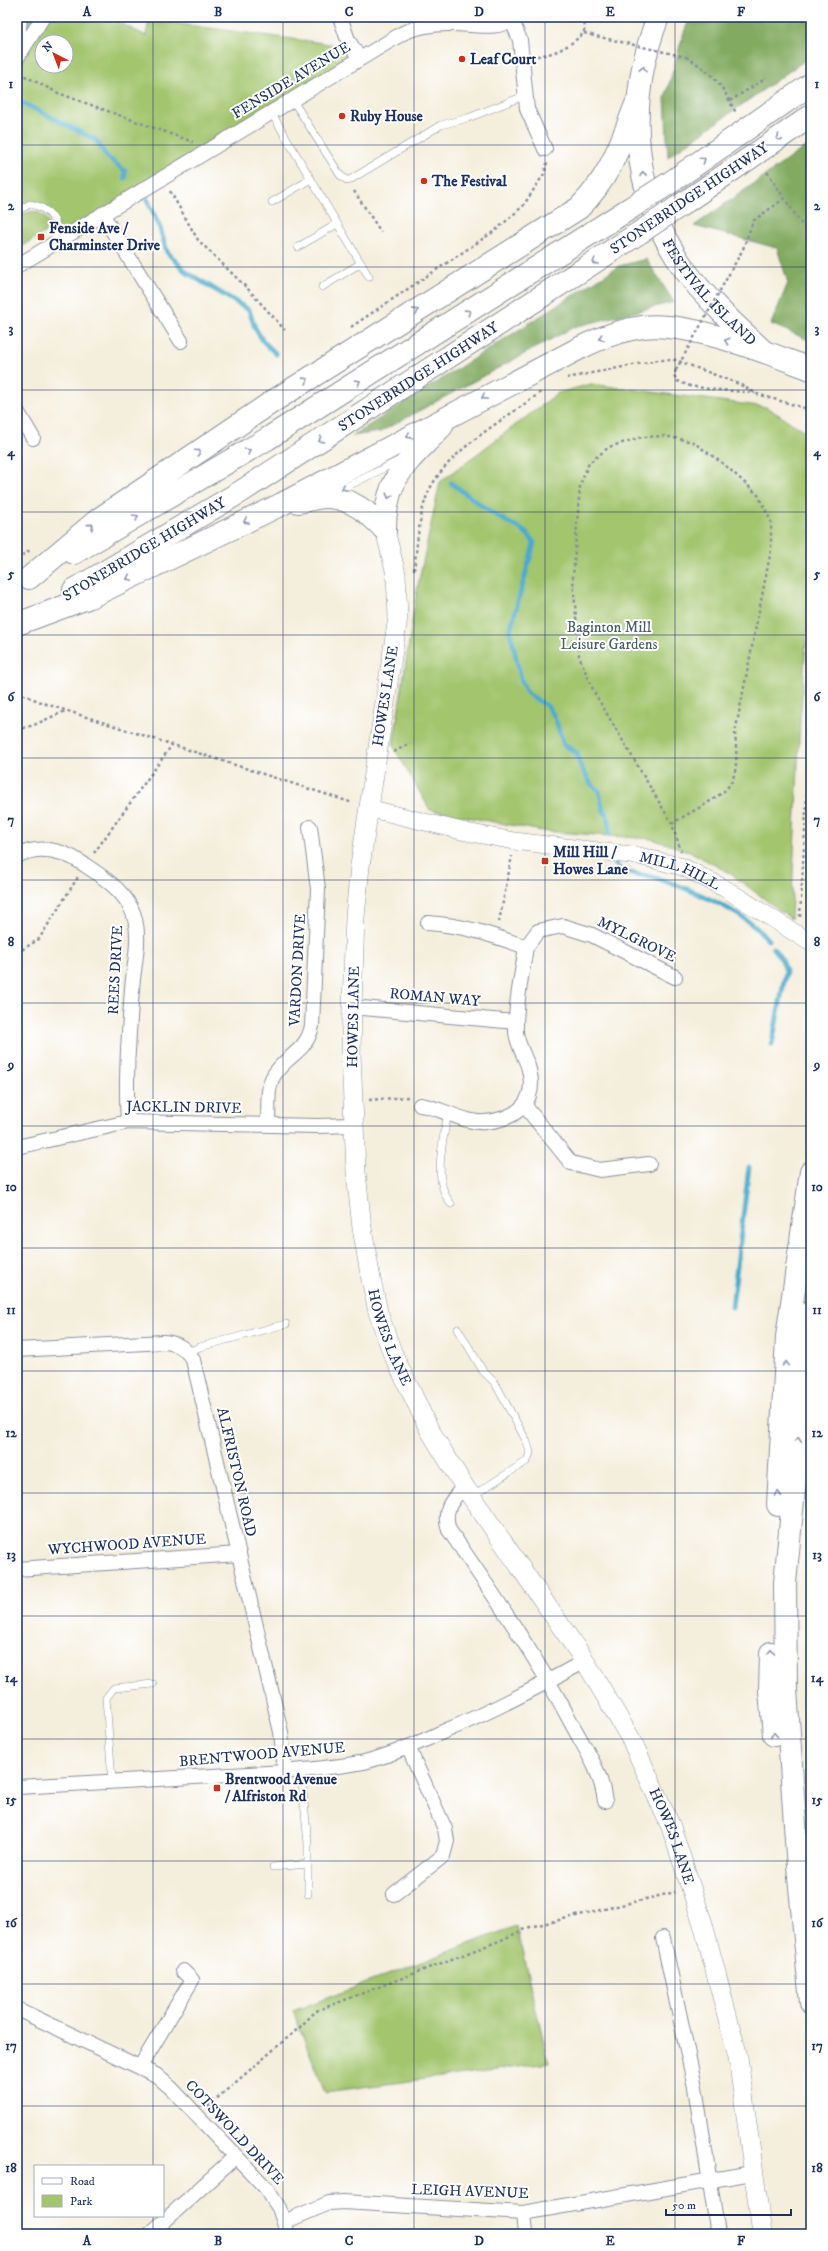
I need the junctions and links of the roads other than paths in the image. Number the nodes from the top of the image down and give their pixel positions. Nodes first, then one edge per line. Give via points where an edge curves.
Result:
1 (20, 17) edge
2 (43, 17) edge
3 (340, 17) edge
4 (514, 19) edge
5 (654, 23) edge
6 (17, 55) edge
7 (17, 58) edge
8 (359, 58) junction
9 (811, 84) edge
10 (524, 96) junction
11 (292, 99) junction
12 (637, 102) junction
13 (272, 112) junction
14 (811, 116) edge
15 (545, 149) dead end
16 (311, 179) junction
17 (272, 202) dead end
18 (17, 211) edge
19 (102, 214) junction
20 (337, 224) junction
21 (51, 245) junction
22 (298, 247) dead end
23 (361, 263) junction
24 (17, 266) edge
25 (369, 277) dead end
26 (322, 287) dead end
27 (180, 341) dead end
28 (764, 352) junction
29 (809, 369) edge
30 (17, 411) edge
31 (455, 412) junction
32 (34, 438) dead end
33 (416, 452) junction
34 (326, 497) junction
35 (282, 504) junction
36 (385, 530) junction
37 (23, 582) edge
38 (17, 624) edge
39 (368, 808) junction
40 (310, 827) dead end
41 (17, 856) edge
42 (428, 924) dead end
43 (805, 939) edge
44 (526, 947) junction
45 (675, 977) dead end
46 (352, 1007) junction
47 (516, 1022) junction
48 (420, 1105) road end
49 (525, 1106) junction
50 (448, 1113) junction
51 (128, 1122) junction
52 (268, 1124) junction
53 (354, 1125) junction
54 (17, 1147) edge
55 (649, 1164) dead end
56 (811, 1172) edge
57 (451, 1204) dead end
58 (811, 1312) edge
59 (286, 1324) dead end
60 (458, 1329) dead end
61 (17, 1350) edge
62 (187, 1352) junction
63 (468, 1491) junction
64 (239, 1554) junction
65 (17, 1569) edge
66 (585, 1661) junction
67 (549, 1682) junction
68 (154, 1684) dead end
69 (408, 1747) junction
70 (301, 1770) junction
71 (285, 1772) junction
72 (112, 1782) junction
73 (17, 1787) edge
74 (604, 1801) dead end
75 (797, 1855) junction
76 (308, 1864) junction
77 (273, 1867) dead end
78 (308, 1894) dead end
79 (394, 1894) dead end
80 (663, 1938) dead end
81 (183, 1971) dead end
82 (811, 2003) edge
83 (17, 2009) edge
84 (140, 2067) junction
85 (236, 2156) junction
86 (752, 2172) junction
87 (708, 2181) junction
88 (523, 2213) junction
89 (286, 2228) edge
90 (150, 2234) edge
91 (525, 2234) edge
92 (718, 2234) edge
93 (762, 2234) edge

1 - 6 street
2 - 7 street
3 - 8 street via 348,40
4 - 8 street, FENSIDE AVENUE via 500,25 451,24 419,27 403,33
4 - 10 street via 520,40
12 -> 5 highway, FESTIVAL ISLAND
8 - 11 street, FENSIDE AVENUE
37 -> 9 highway, STONEBRIDGE HIGHWAY, bridge via 267,440 629,210
10 - 11 lane via 468,118 441,125 348,181 340,175
10 - 15 street via 534,127
11 - 13 street, FENSIDE AVENUE
28 -> 12 highway, FESTIVAL ISLAND via 697,286 660,228 647,196 642,170 638,143
37 -> 12 highway via 99,519 265,406 579,208 610,170
13 - 16 lane
13 - 19 street, FENSIDE AVENUE
14 -> 38 highway, STONEBRIDGE HIGHWAY, bridge via 639,233 242,491
16 - 17 lane
16 - 20 lane
18 - 21 lane via 30,204 41,206 50,213 57,229 56,238
19 - 21 street, FENSIDE AVENUE
19 - 27 street
20 - 22 lane
20 - 23 lane
21 - 24 street, FENSIDE AVENUE
23 - 25 lane
23 - 26 lane
28 - 29 highway, FESTIVAL ISLAND
28 -> 31 highway via 675,327 644,327 622,331 599,338
30 - 32 street
31 - 33 highway
31 -> 35 highway
33 -> 34 lane
33 -> 36 highway via 395,478 388,494
34 - 35 highway
34 - 36 highway via 342,499 355,505 372,516
35 -> 38 highway via 90,597
36 - 39 main road, HOWES LANE via 396,574 398,617
39 - 43 street, MILL HILL via 514,841 639,856 683,867 724,888
39 - 46 main road, HOWES LANE via 355,917
40 - 52 street, VARDON DRIVE via 318,889 312,1026 306,1043 274,1075 270,1090
41 - 51 street, REES DRIVE via 35,850 61,851 86,865 119,891 131,907 137,934 126,1093
42 - 44 street via 460,926
44 - 45 street, MYLGROVE via 538,931 563,926 616,945
44 - 47 street
46 - 47 street, ROMAN WAY
46 - 53 main road, HOWES LANE
47 - 49 street via 516,1034 531,1078 531,1092
48 - 50 street via 432,1106
49 - 50 street via 510,1115 484,1123
49 - 55 street via 571,1163 600,1170
50 - 57 lane via 441,1151 441,1174 446,1197
51 - 52 street, JACKLIN DRIVE
51 - 54 street, JACKLIN DRIVE
52 - 53 street, JACKLIN DRIVE
53 - 63 main road, HOWES LANE via 362,1228 378,1312 392,1352 428,1429
75 -> 56 highway via 780,1799 770,1691 787,1337
75 -> 58 highway via 786,1689 785,1583
59 - 62 lane
60 - 63 lane via 483,1371 495,1383 530,1452 527,1461
61 - 62 street via 164,1342 174,1343
62 - 64 street, ALFRISTON ROAD via 193,1360
63 - 66 main road, HOWES LANE
63 - 67 street via 451,1500 445,1521 516,1627
64 - 65 street, WYCHWOOD AVENUE
64 - 71 street, ALFRISTON ROAD via 280,1732
66 - 67 street, BRENTWOOD AVENUE
66 - 86 main road, HOWES LANE via 635,1748 671,1827 692,1887 738,2057
67 - 69 street, BRENTWOOD AVENUE
67 - 74 street via 596,1766 602,1782
68 - 72 lane via 114,1688 106,1698
69 - 70 street, BRENTWOOD AVENUE via 365,1761
69 - 79 street via 448,1841 443,1856
70 - 71 street, BRENTWOOD AVENUE
70 - 76 lane
71 - 72 street, BRENTWOOD AVENUE
72 - 73 street, BRENTWOOD AVENUE
75 - 82 highway
76 - 77 lane
76 - 78 lane
80 - 87 street via 695,2087
81 - 84 street via 192,1980
83 - 84 street, COTSWOLD DRIVE
84 - 85 street, COTSWOLD DRIVE via 171,2088
85 - 89 street, COTSWOLD DRIVE via 270,2193
85 - 90 street
86 - 87 street, LEIGH AVENUE
86 - 93 main road, HOWES LANE
87 - 88 street, LEIGH AVENUE
87 - 92 street
88 - 89 street, LEIGH AVENUE via 344,2202 330,2204
88 - 91 street

